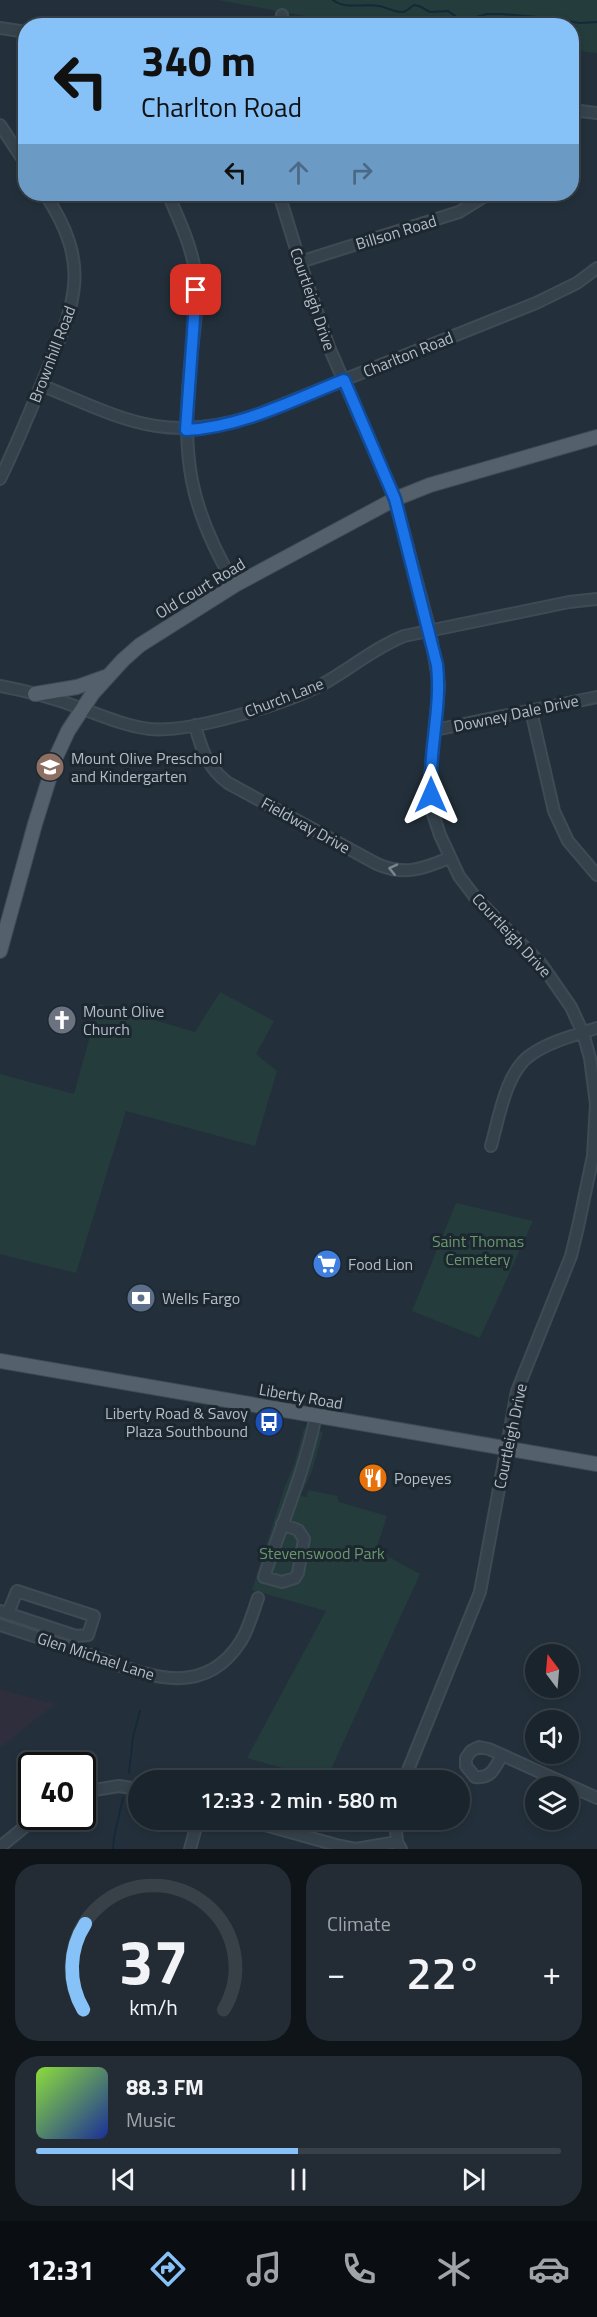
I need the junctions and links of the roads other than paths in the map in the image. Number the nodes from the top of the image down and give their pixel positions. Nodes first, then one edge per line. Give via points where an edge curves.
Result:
1 (0, 28) edge
2 (18, 31) edge
3 (579, 111) edge
4 (597, 113) edge
5 (2, 132) edge
6 (18, 153) edge
7 (49, 201) edge
8 (171, 201) edge
9 (281, 201) edge
10 (477, 201) edge
11 (300, 262) junction
12 (597, 268) edge
13 (344, 380) junction
14 (41, 385) junction
15 (186, 430) junction
16 (597, 437) edge
17 (0, 479) edge
18 (395, 499) junction
19 (235, 585) junction
20 (597, 599) edge
21 (430, 631) junction
22 (107, 676) junction
23 (0, 686) edge
24 (35, 694) junction
25 (597, 697) edge
26 (82, 708) junction
27 (531, 711) junction
28 (195, 725) junction
29 (435, 730) junction
30 (449, 858) junction
31 (597, 875) edge
32 (0, 951) edge
33 (597, 1028) edge
34 (583, 1033) junction
35 (491, 1146) dead end
36 (0, 1360) edge
37 (316, 1415) junction
38 (505, 1448) junction
39 (597, 1464) edge
40 (282, 1524) junction
41 (258, 1598) dead end
42 (4, 1612) edge
43 (0, 1625) edge
44 (502, 1755) dead end
45 (408, 1770) edge
46 (128, 1788) edge
47 (96, 1790) edge
48 (597, 1797) edge
49 (22, 1830) edge
50 (195, 1830) edge
51 (274, 1830) edge
52 (397, 1830) edge
53 (313, 1844) edge
54 (399, 1846) edge
55 (3, 1847) edge
56 (190, 1849) edge

1 - 2 street
3 - 4 street
5 - 6 street
7 - 14 street, Brownhill Road via 70,244 75,277 72,309
8 - 15 street via 196,280
9 - 11 street, Courtleigh Drive
10 - 11 street, Billson Road via 459,212
11 - 13 street, Courtleigh Drive
12 - 13 street, Charlton Road via 558,294
13 - 15 street, Charlton Road via 238,421
13 - 18 street, Courtleigh Drive
14 - 15 street, Charlton Road via 136,423
14 - 17 street, Brownhill Road
15 - 19 street via 189,472 197,506 216,553
16 - 18 main road, Old Court Road via 430,485
18 - 19 main road, Old Court Road
18 - 21 street, Courtleigh Drive
19 - 22 main road, Old Court Road via 153,636
20 - 21 street, Church Lane
21 - 28 street, Church Lane via 386,643 343,672 295,696
21 - 29 street, Courtleigh Drive via 439,685
22 - 24 main road via 77,687
22 - 26 main road, Old Court Road
23 - 24 street, Church Lane
24 - 26 street, Church Lane
25 - 27 street, Downey Dale Drive
26 - 28 street, Church Lane via 126,726 152,729
26 - 32 main road, Old Court Road via 65,737 47,784
27 - 29 street, Downey Dale Drive
27 - 31 street via 554,811 568,842
30 -> 28 street, Fieldway Drive via 408,872 377,864 228,783 203,753
29 - 30 street, Courtleigh Drive via 430,778 433,814
30 - 34 street, Courtleigh Drive via 475,897 542,964
33 - 34 street
34 - 35 street via 542,1048 520,1063 510,1082
34 - 38 street, Courtleigh Drive via 594,1080 593,1156 571,1256 517,1391
36 - 37 main road, Liberty Road
37 - 38 main road, Liberty Road
37 - 40 street via 304,1464
38 - 39 main road, Liberty Road
38 - 45 street, Courtleigh Drive via 480,1592
40 - 40 street via 302,1533 304,1539 298,1573 282,1582 264,1577
41 - 43 street, Glen Michael Lane via 242,1640 224,1660 200,1674 176,1679 146,1675
42 - 42 street via 76,1636 88,1635 94,1616 17,1591
44 - 48 street
46 - 47 street
49 - 55 street
50 - 56 street
51 - 53 street
52 - 54 street
53 - 54 street via 356,1849

